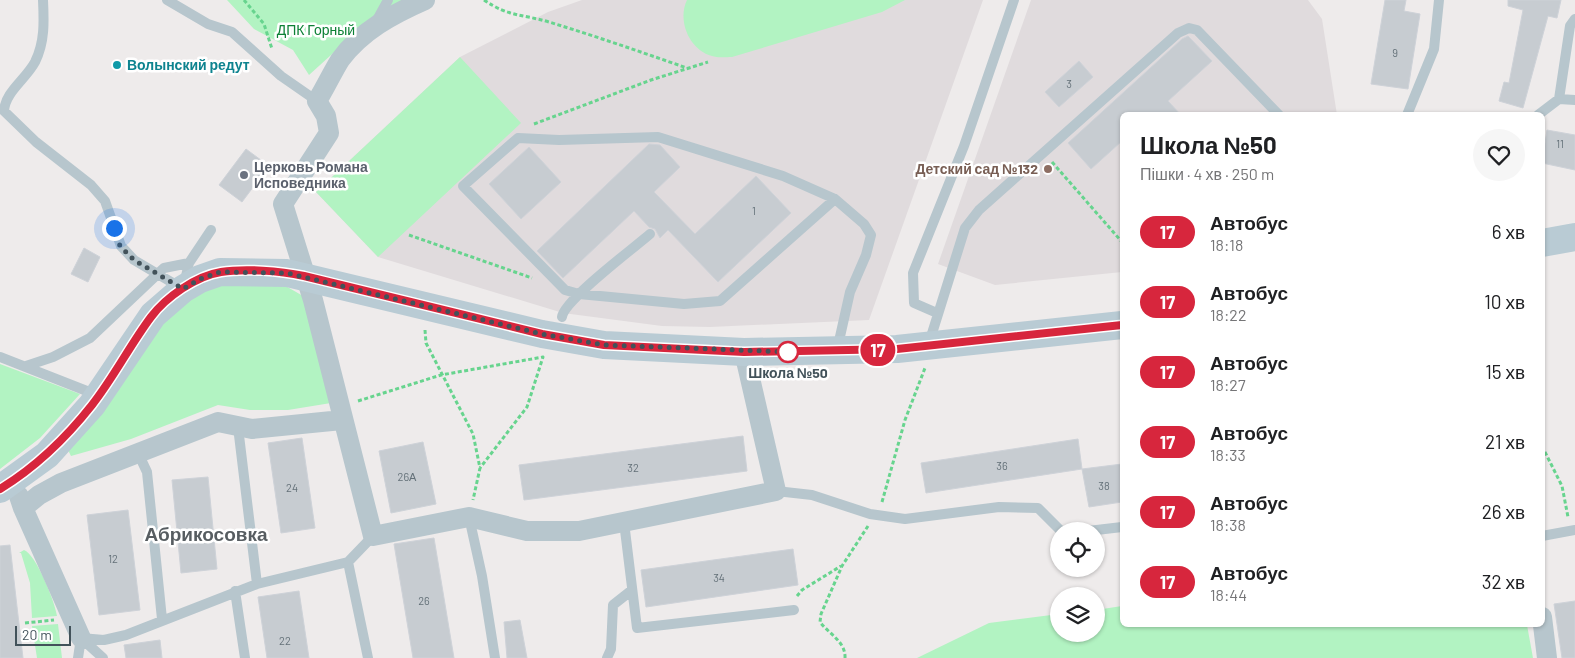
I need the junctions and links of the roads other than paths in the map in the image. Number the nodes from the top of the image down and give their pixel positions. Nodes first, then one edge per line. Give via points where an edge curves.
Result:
1 (43, 0) edge
2 (167, 0) edge
3 (388, 0) edge
4 (425, 0) edge
5 (1014, 0) edge
6 (1439, 0) edge
7 (1575, 19) edge
8 (373, 28) junction
9 (1559, 100) junction
10 (1575, 100) edge
11 (317, 101) junction
12 (1276, 112) edge
13 (1408, 112) edge
14 (1542, 112) edge
15 (835, 199) junction
16 (211, 230) dead end
17 (650, 234) dead end
18 (1575, 236) edge
19 (1545, 242) edge
20 (156, 275) junction
21 (186, 276) junction
22 (304, 276) junction
23 (579, 294) junction
24 (937, 313) junction
25 (562, 317) dead end
26 (1120, 327) edge
27 (928, 346) junction
28 (837, 351) junction
29 (744, 352) junction
30 (0, 357) edge
31 (26, 366) junction
32 (98, 396) junction
33 (340, 413) junction
34 (238, 427) junction
35 (138, 454) junction
36 (8, 484) edge
37 (776, 491) junction
38 (23, 508) junction
39 (469, 517) junction
40 (624, 522) junction
41 (1052, 522) edge
42 (1120, 527) edge
43 (1105, 529) edge
44 (1572, 530) edge
45 (1545, 535) edge
46 (373, 536) junction
47 (348, 562) junction
48 (257, 584) junction
49 (632, 590) junction
50 (235, 592) junction
51 (794, 610) road end
52 (162, 619) junction
53 (1543, 627) edge
54 (81, 638) junction
55 (78, 658) edge
56 (103, 658) edge
57 (245, 658) edge
58 (368, 658) edge
59 (495, 658) edge
60 (607, 658) edge
61 (1547, 658) edge

1 - 20 lane via 42,44 34,63 4,102 4,111 36,142 91,185 105,201 120,246
2 - 11 lane via 208,24 232,32 281,76
3 - 8 lane
4 - 8 street
5 - 24 lane via 964,146 913,273 914,304
6 - 13 lane via 1434,49
7 - 9 lane via 1570,26
8 - 11 street via 340,61
9 - 10 lane
9 - 14 lane
11 - 22 street via 326,116 329,133 283,204
12 - 24 lane via 1197,30 1188,28 1178,33 979,210 965,228
15 - 23 lane via 720,301 684,304
15 - 23 lane via 783,176 658,138 518,138 463,186 565,290
15 - 28 lane via 864,224 871,235 850,292
16 - 21 lane
17 - 23 lane
18 - 19 main road
20 - 21 lane
20 - 21 lane via 164,268
20 - 31 lane via 90,338
21 - 22 main road via 200,279 220,272 281,272
21 - 32 main road via 153,315
22 - 29 main road via 542,334 604,345
22 - 33 street
23 - 25 lane
24 - 27 lane
26 - 27 main road
27 - 28 main road
28 - 29 main road
29 - 37 street
30 - 31 lane
31 - 32 lane
32 - 36 main road via 47,455
33 - 34 street via 252,428
33 - 46 street
34 - 35 street via 218,422
34 - 48 lane
35 - 38 street via 61,483
35 - 52 lane via 147,472
36 - 38 street
37 - 40 street
37 - 41 lane via 812,495 870,514 905,519 999,507 1038,508
38 - 54 street
39 - 40 street via 527,531 579,530
39 - 46 street
39 - 59 lane
40 - 49 lane
42 - 43 lane
44 - 45 lane
46 - 47 lane
47 - 48 lane
47 - 58 lane
48 - 50 lane
49 - 51 lane via 637,628
49 - 60 lane via 613,606 611,649
50 - 52 lane
50 - 57 lane
52 - 54 lane via 126,635 104,640
53 - 61 street
54 - 55 lane
54 - 56 lane

